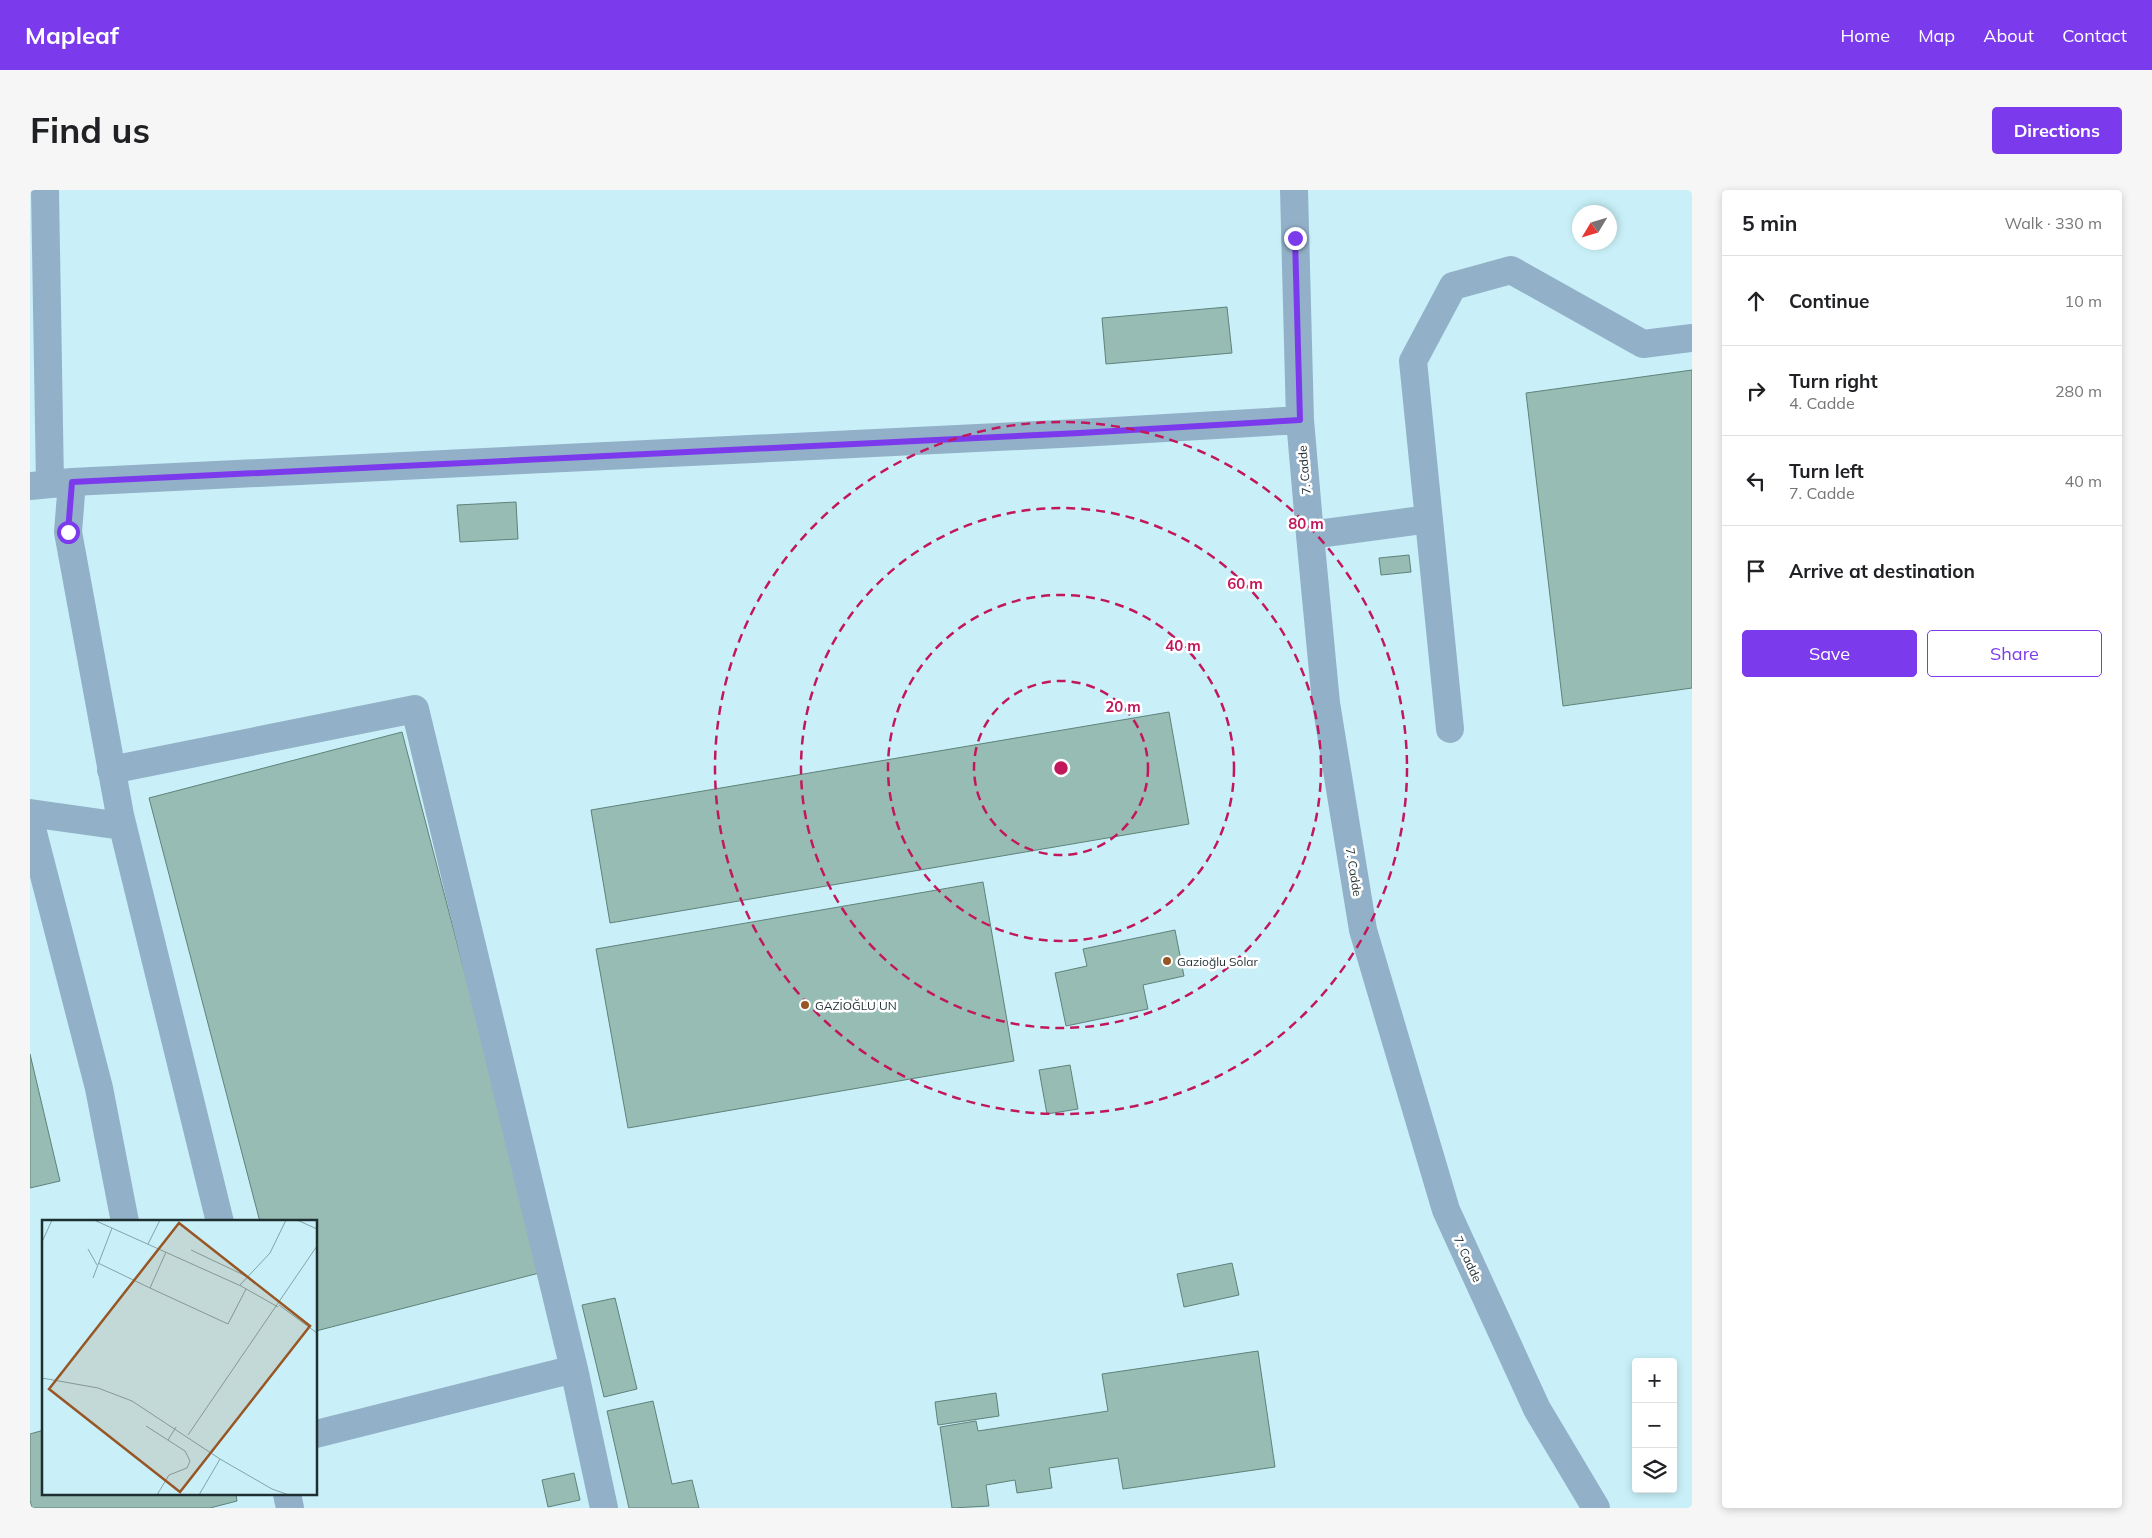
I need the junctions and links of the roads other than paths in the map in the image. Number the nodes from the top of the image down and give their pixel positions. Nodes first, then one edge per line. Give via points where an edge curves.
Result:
1 (45, 190) edge
2 (1294, 190) edge
3 (1692, 338) edge
4 (1300, 420) junction
5 (51, 484) edge
6 (1429, 519) junction
7 (1310, 535) junction
8 (1450, 728) dead end
9 (111, 770) junction
10 (30, 813) edge
11 (30, 821) edge
12 (122, 826) junction
13 (125, 1220) edge
14 (220, 1220) edge
15 (574, 1369) junction
16 (318, 1433) edge
17 (604, 1508) edge
18 (1596, 1508) edge

1 - 5 street
2 - 4 street, 7. Cadde
3 - 6 street via 1643,344 1511,270 1453,286 1413,361
4 - 5 street
4 - 7 street, 7. Cadde
5 - 9 street via 68,532
6 - 7 street
6 - 8 street
7 - 18 street, 7. Cadde via 1326,703 1363,930 1446,1210 1537,1409
9 - 12 street
9 - 15 street via 415,709
10 - 12 street
11 - 13 street via 99,1088
12 - 14 street
15 - 16 street
15 - 17 street

